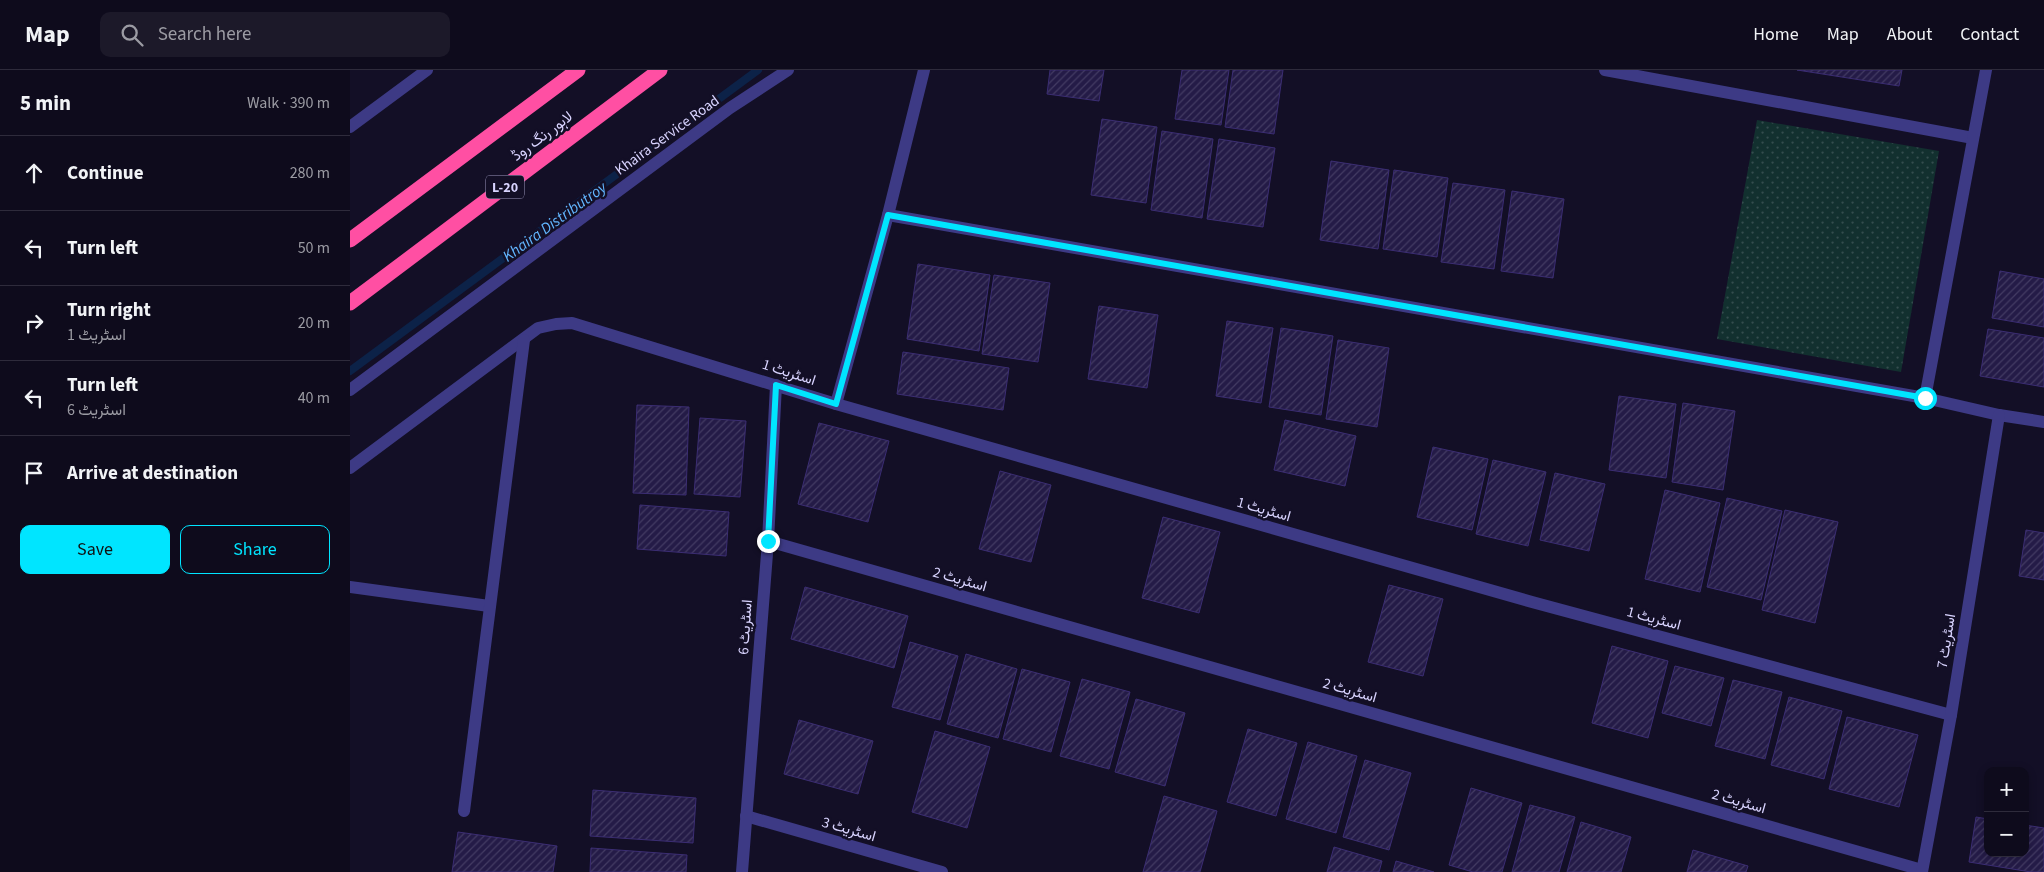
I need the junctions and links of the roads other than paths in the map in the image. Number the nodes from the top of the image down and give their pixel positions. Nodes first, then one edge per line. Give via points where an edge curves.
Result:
1 (427, 70) edge
2 (578, 70) edge
3 (660, 70) edge
4 (788, 70) edge
5 (924, 70) edge
6 (1605, 70) edge
7 (1986, 70) edge
8 (350, 127) edge
9 (1973, 138) junction
10 (888, 215) junction
11 (350, 240) edge
12 (350, 303) edge
13 (524, 340) junction
14 (776, 385) junction
15 (350, 390) edge
16 (1925, 398) junction
17 (836, 404) junction
18 (1999, 415) junction
19 (2044, 422) edge
20 (350, 468) edge
21 (768, 541) junction
22 (350, 587) edge
23 (488, 606) junction
24 (1951, 715) junction
25 (464, 812) dead end
26 (746, 816) junction
27 (1922, 871) edge
28 (742, 872) edge
29 (942, 872) edge

1 - 8 street
2 - 11 highway, لاہور رنگ روڈ
3 - 12 highway, لاہور رنگ روڈ / L-20
4 - 15 street, Khaira Service Road via 730,108
5 - 10 street
6 - 9 street
7 - 9 street
9 - 16 street
10 - 16 street
10 - 17 street
13 - 14 street, اسٹریٹ 1 via 538,328 572,323
13 - 20 street
13 - 23 street
14 - 17 street, اسٹریٹ 1
14 - 21 street, اسٹریٹ 6
16 - 18 street
17 - 24 street, اسٹریٹ 1 via 1523,600
18 - 19 street
18 - 24 street, اسٹریٹ 7
21 - 26 street, اسٹریٹ 6
21 - 27 street, اسٹریٹ 2
22 - 23 street
23 - 25 street
24 - 27 street, اسٹریٹ 7
26 - 28 street, اسٹریٹ 6
26 - 29 street, اسٹریٹ 3

